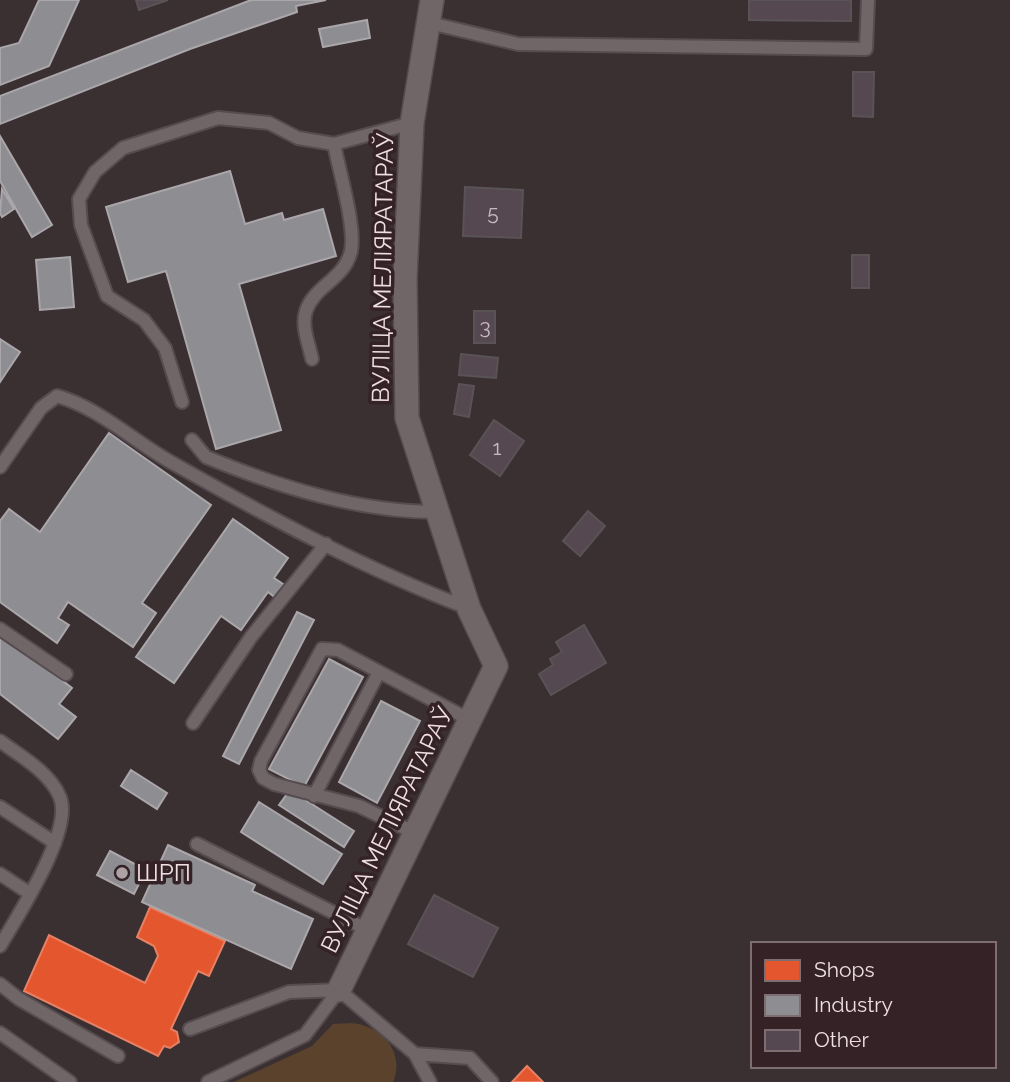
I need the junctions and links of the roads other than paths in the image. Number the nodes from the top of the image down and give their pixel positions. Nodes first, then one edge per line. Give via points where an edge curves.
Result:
1 (868, 0) edge
2 (429, 8) edge
3 (412, 123) junction
4 (334, 144) junction
5 (312, 359) dead end
6 (182, 402) dead end
7 (192, 440) dead end
8 (0, 467) edge
9 (438, 512) junction
10 (326, 544) junction
11 (469, 609) junction
12 (0, 629) edge
13 (379, 672) junction
14 (66, 674) dead end
15 (470, 720) junction
16 (193, 723) dead end
17 (0, 741) edge
18 (314, 796) junction
19 (0, 807) edge
20 (415, 833) junction
21 (55, 843) junction
22 (197, 844) dead end
23 (0, 874) edge
24 (29, 893) junction
25 (368, 930) junction
26 (0, 946) edge
27 (0, 984) edge
28 (339, 990) junction
29 (190, 1029) dead end
30 (0, 1033) edge
31 (415, 1054) junction
32 (118, 1055) dead end
33 (70, 1082) edge
34 (208, 1082) edge
35 (430, 1082) edge
36 (492, 1082) edge

1 - 2 lane via 866,50 518,44
2 - 3 street, ВУЛІЦА МЕЛІЯРАТАРАЎ
3 - 4 lane
3 - 9 street, ВУЛІЦА МЕЛІЯРАТАРАЎ via 405,279 407,418
4 - 5 lane via 351,249 345,270 306,309 304,323
4 - 6 lane via 298,138 269,123 218,118 123,148 95,172 79,199 81,225 107,296 144,320 165,348
7 - 9 lane via 206,457 353,505
8 - 10 lane via 41,408 57,396 83,403 173,464
9 - 11 street, ВУЛІЦА МЕЛІЯРАТАРАЎ
10 - 11 lane via 397,581
10 - 16 lane via 251,637
11 - 15 street, ВУЛІЦА МЕЛІЯРАТАРАЎ via 496,666
12 - 14 lane
13 - 15 lane
13 - 18 lane
13 - 18 lane via 338,650 322,649 261,761 263,778
15 - 20 street, ВУЛІЦА МЕЛІЯРАТАРАЎ
17 - 21 lane via 43,774 59,795 64,812
18 - 20 lane via 359,806
19 - 21 lane
20 - 25 street, ВУЛІЦА МЕЛІЯРАТАРАЎ
21 - 24 lane
22 - 25 lane
23 - 24 lane
24 - 26 lane
25 - 28 street, ВУЛІЦА МЕЛІЯРАТАРАЎ
27 - 32 lane
28 - 29 lane via 289,992
28 - 31 lane
28 - 34 lane via 305,1035
30 - 33 lane
31 - 35 lane
31 - 36 lane via 470,1058

